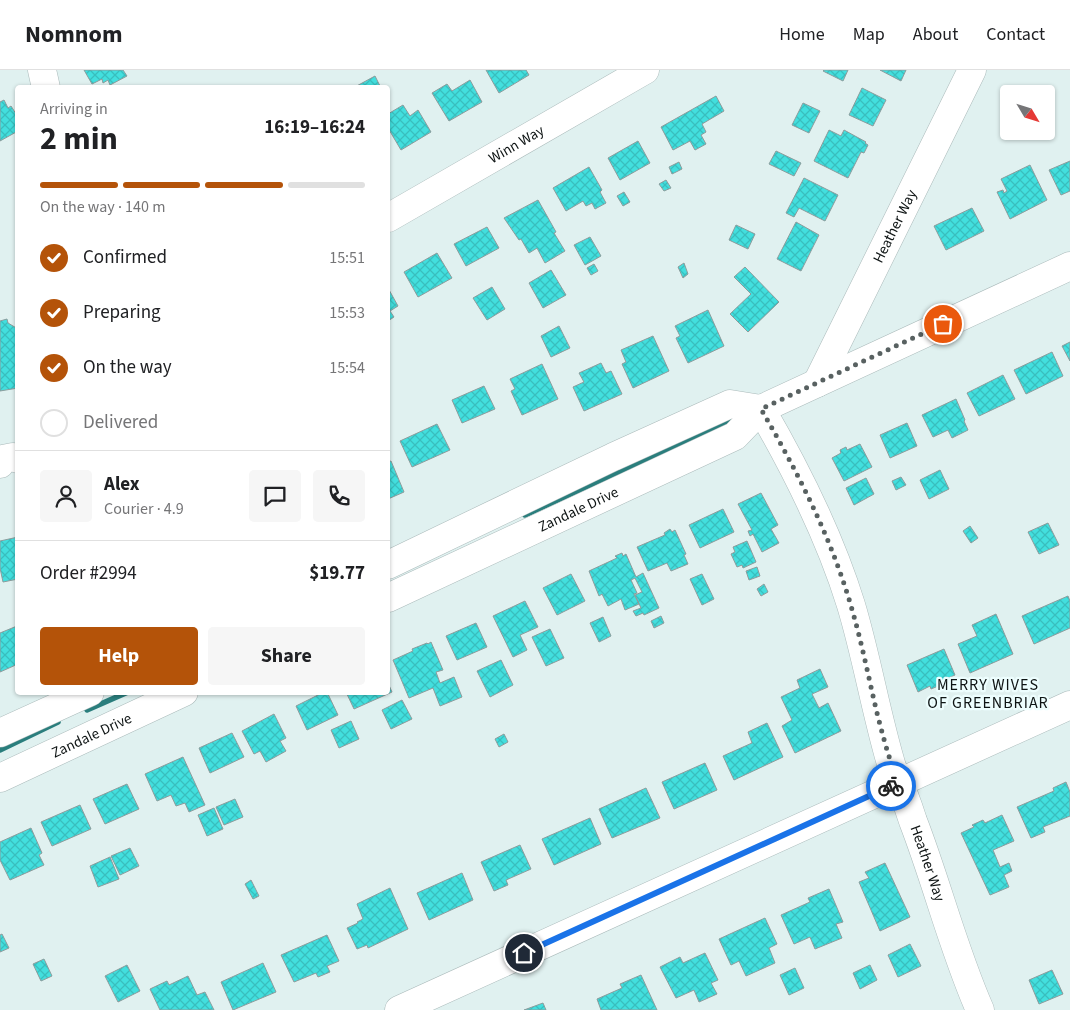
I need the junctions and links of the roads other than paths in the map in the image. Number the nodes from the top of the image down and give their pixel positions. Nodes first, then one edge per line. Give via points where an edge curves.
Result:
1 (42, 70) edge
2 (645, 70) edge
3 (972, 70) edge
4 (45, 85) edge
5 (390, 217) edge
6 (1070, 266) edge
7 (817, 383) junction
8 (761, 409) junction
9 (15, 458) edge
10 (0, 464) edge
11 (390, 564) edge
12 (390, 597) edge
13 (178, 695) edge
14 (74, 696) edge
15 (1070, 705) edge
16 (0, 733) edge
17 (82, 740) junction
18 (0, 778) edge
19 (899, 782) junction
20 (399, 1010) edge
21 (980, 1010) edge

1 - 4 street
2 - 5 street, Winn Way
3 - 7 street, Heather Way
6 - 7 street, Zandale Drive
7 - 8 street, Zandale Drive
8 - 11 street, Zandale Drive via 730,404
8 - 12 street, Zandale Drive via 735,436
8 - 19 street, Heather Way via 811,505 842,579 885,744
9 - 10 street via 3,459
13 - 17 street, Zandale Drive
14 - 16 street
14 - 17 street via 73,719
15 - 19 street
17 - 18 street, Zandale Drive
19 - 20 street
19 - 21 street, Heather Way

